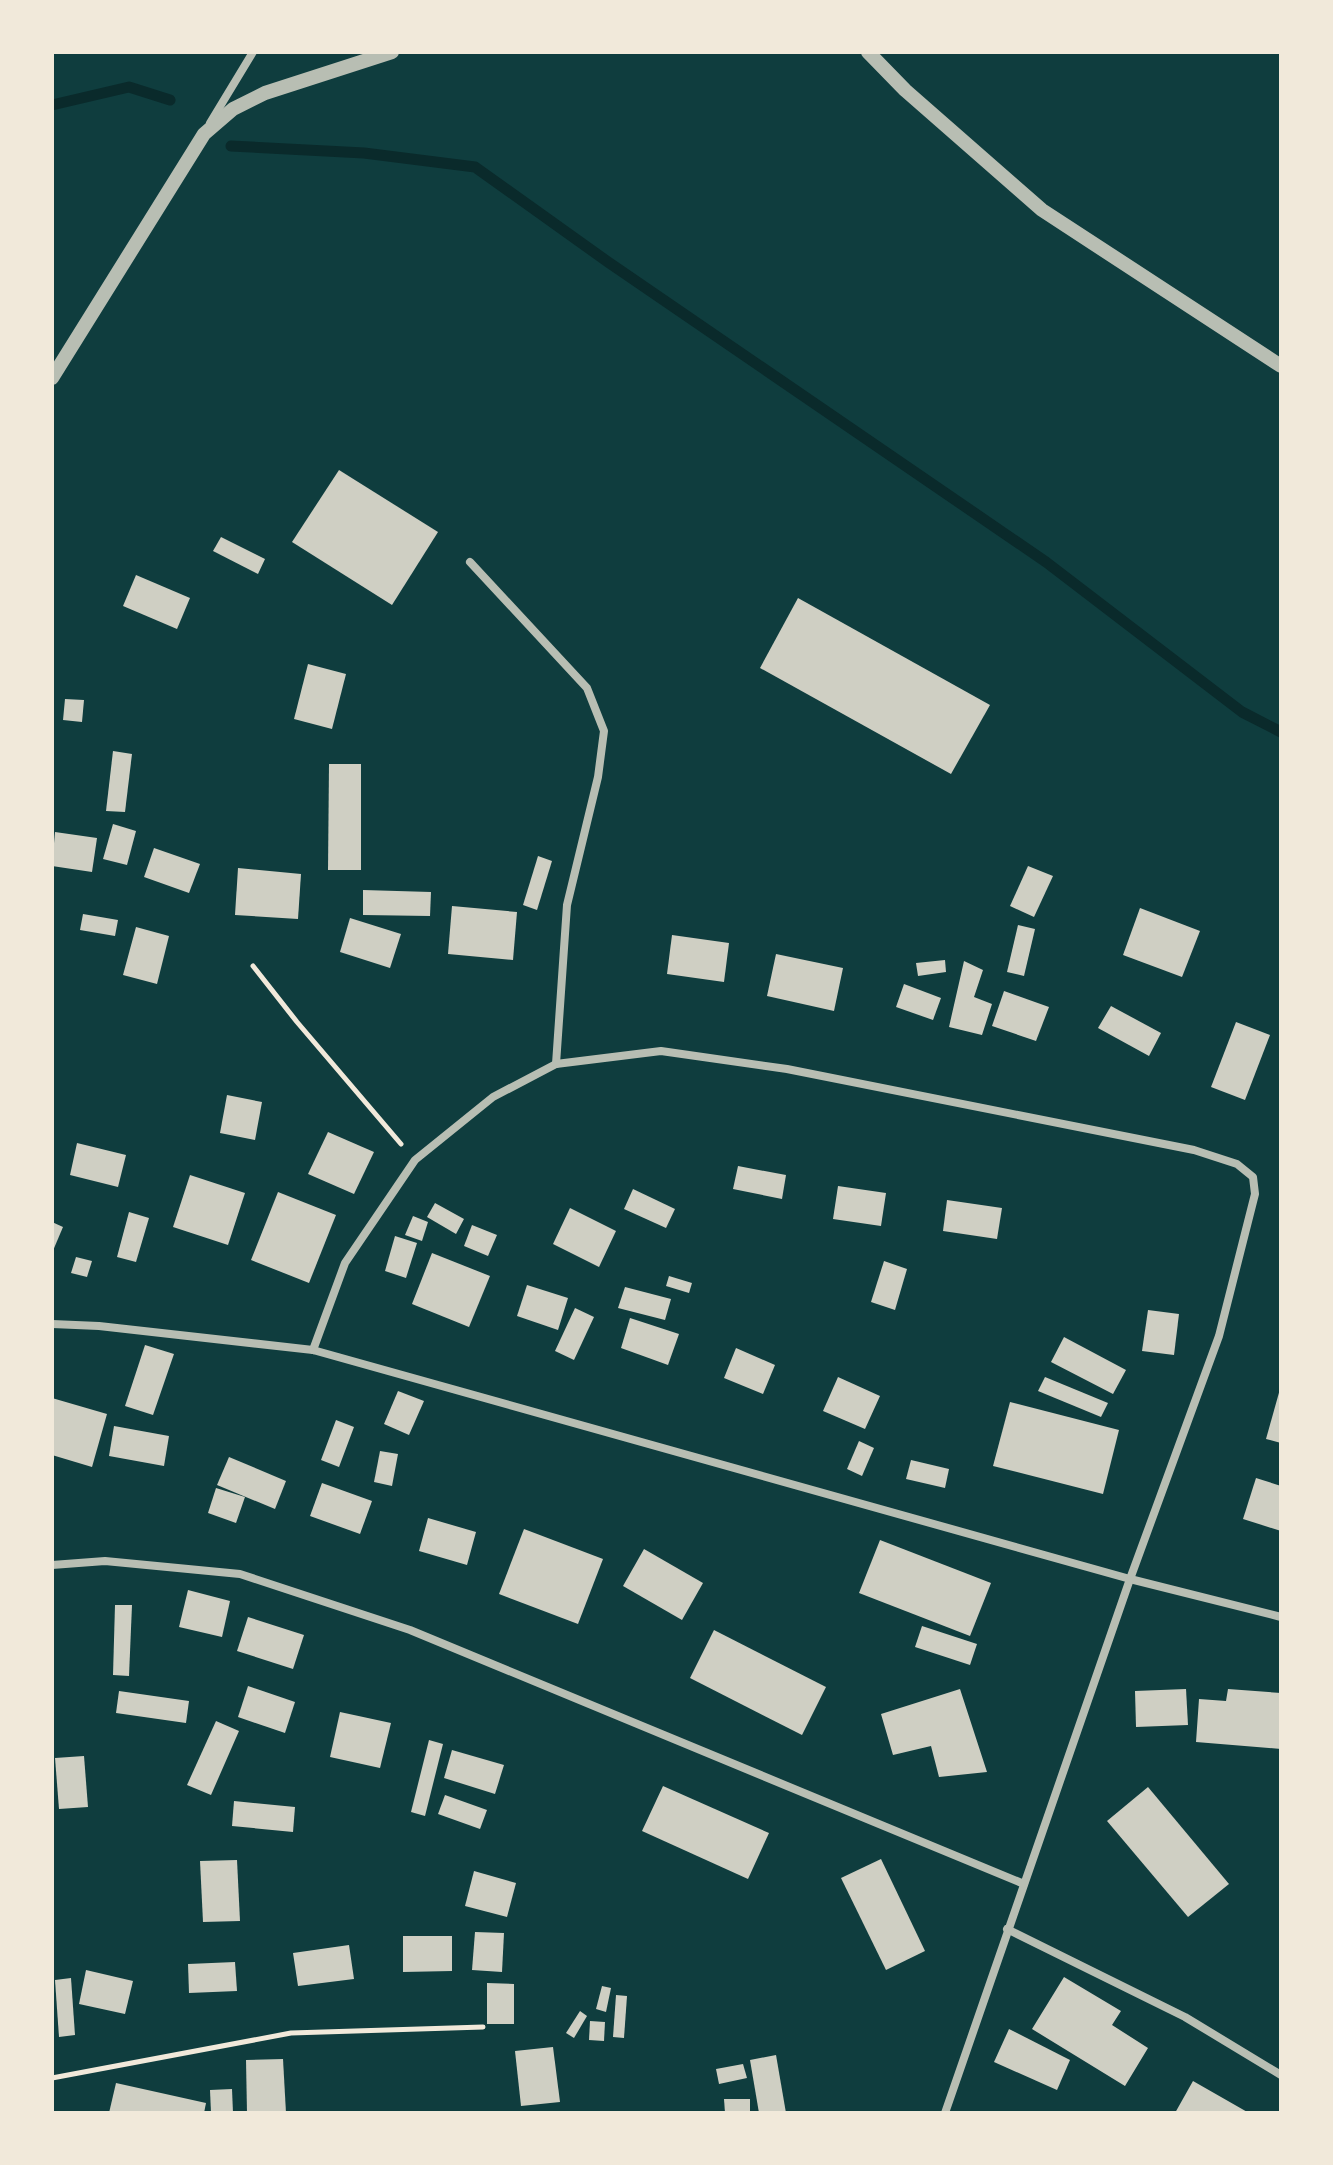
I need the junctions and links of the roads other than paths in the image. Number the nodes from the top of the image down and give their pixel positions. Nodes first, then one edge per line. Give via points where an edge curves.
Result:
1 (253, 52) edge
2 (392, 52) edge
3 (868, 52) edge
4 (204, 134) junction
5 (1281, 366) edge
6 (52, 378) edge
7 (470, 562) dead end
8 (556, 1064) junction
9 (52, 1324) edge
10 (313, 1350) junction
11 (52, 1565) edge
12 (1130, 1579) junction
13 (1281, 1617) edge
14 (1024, 1884) junction
15 (1007, 1929) junction
16 (1281, 2075) edge
17 (945, 2113) edge

1 - 4 street
2 - 4 street via 265,93 233,109
3 - 5 street via 1042,210
4 - 6 street
7 - 8 street via 587,688 604,731 567,905
8 - 10 street via 493,1097 415,1160 345,1263
8 - 12 street via 661,1051 787,1069 1194,1150 1237,1164 1253,1177 1255,1194 1219,1336
9 - 10 street
10 - 12 street
11 - 14 street via 105,1561 240,1574 368,1616
12 - 13 street
12 - 14 street
14 - 15 street
15 - 16 street via 1185,2017
15 - 17 street

